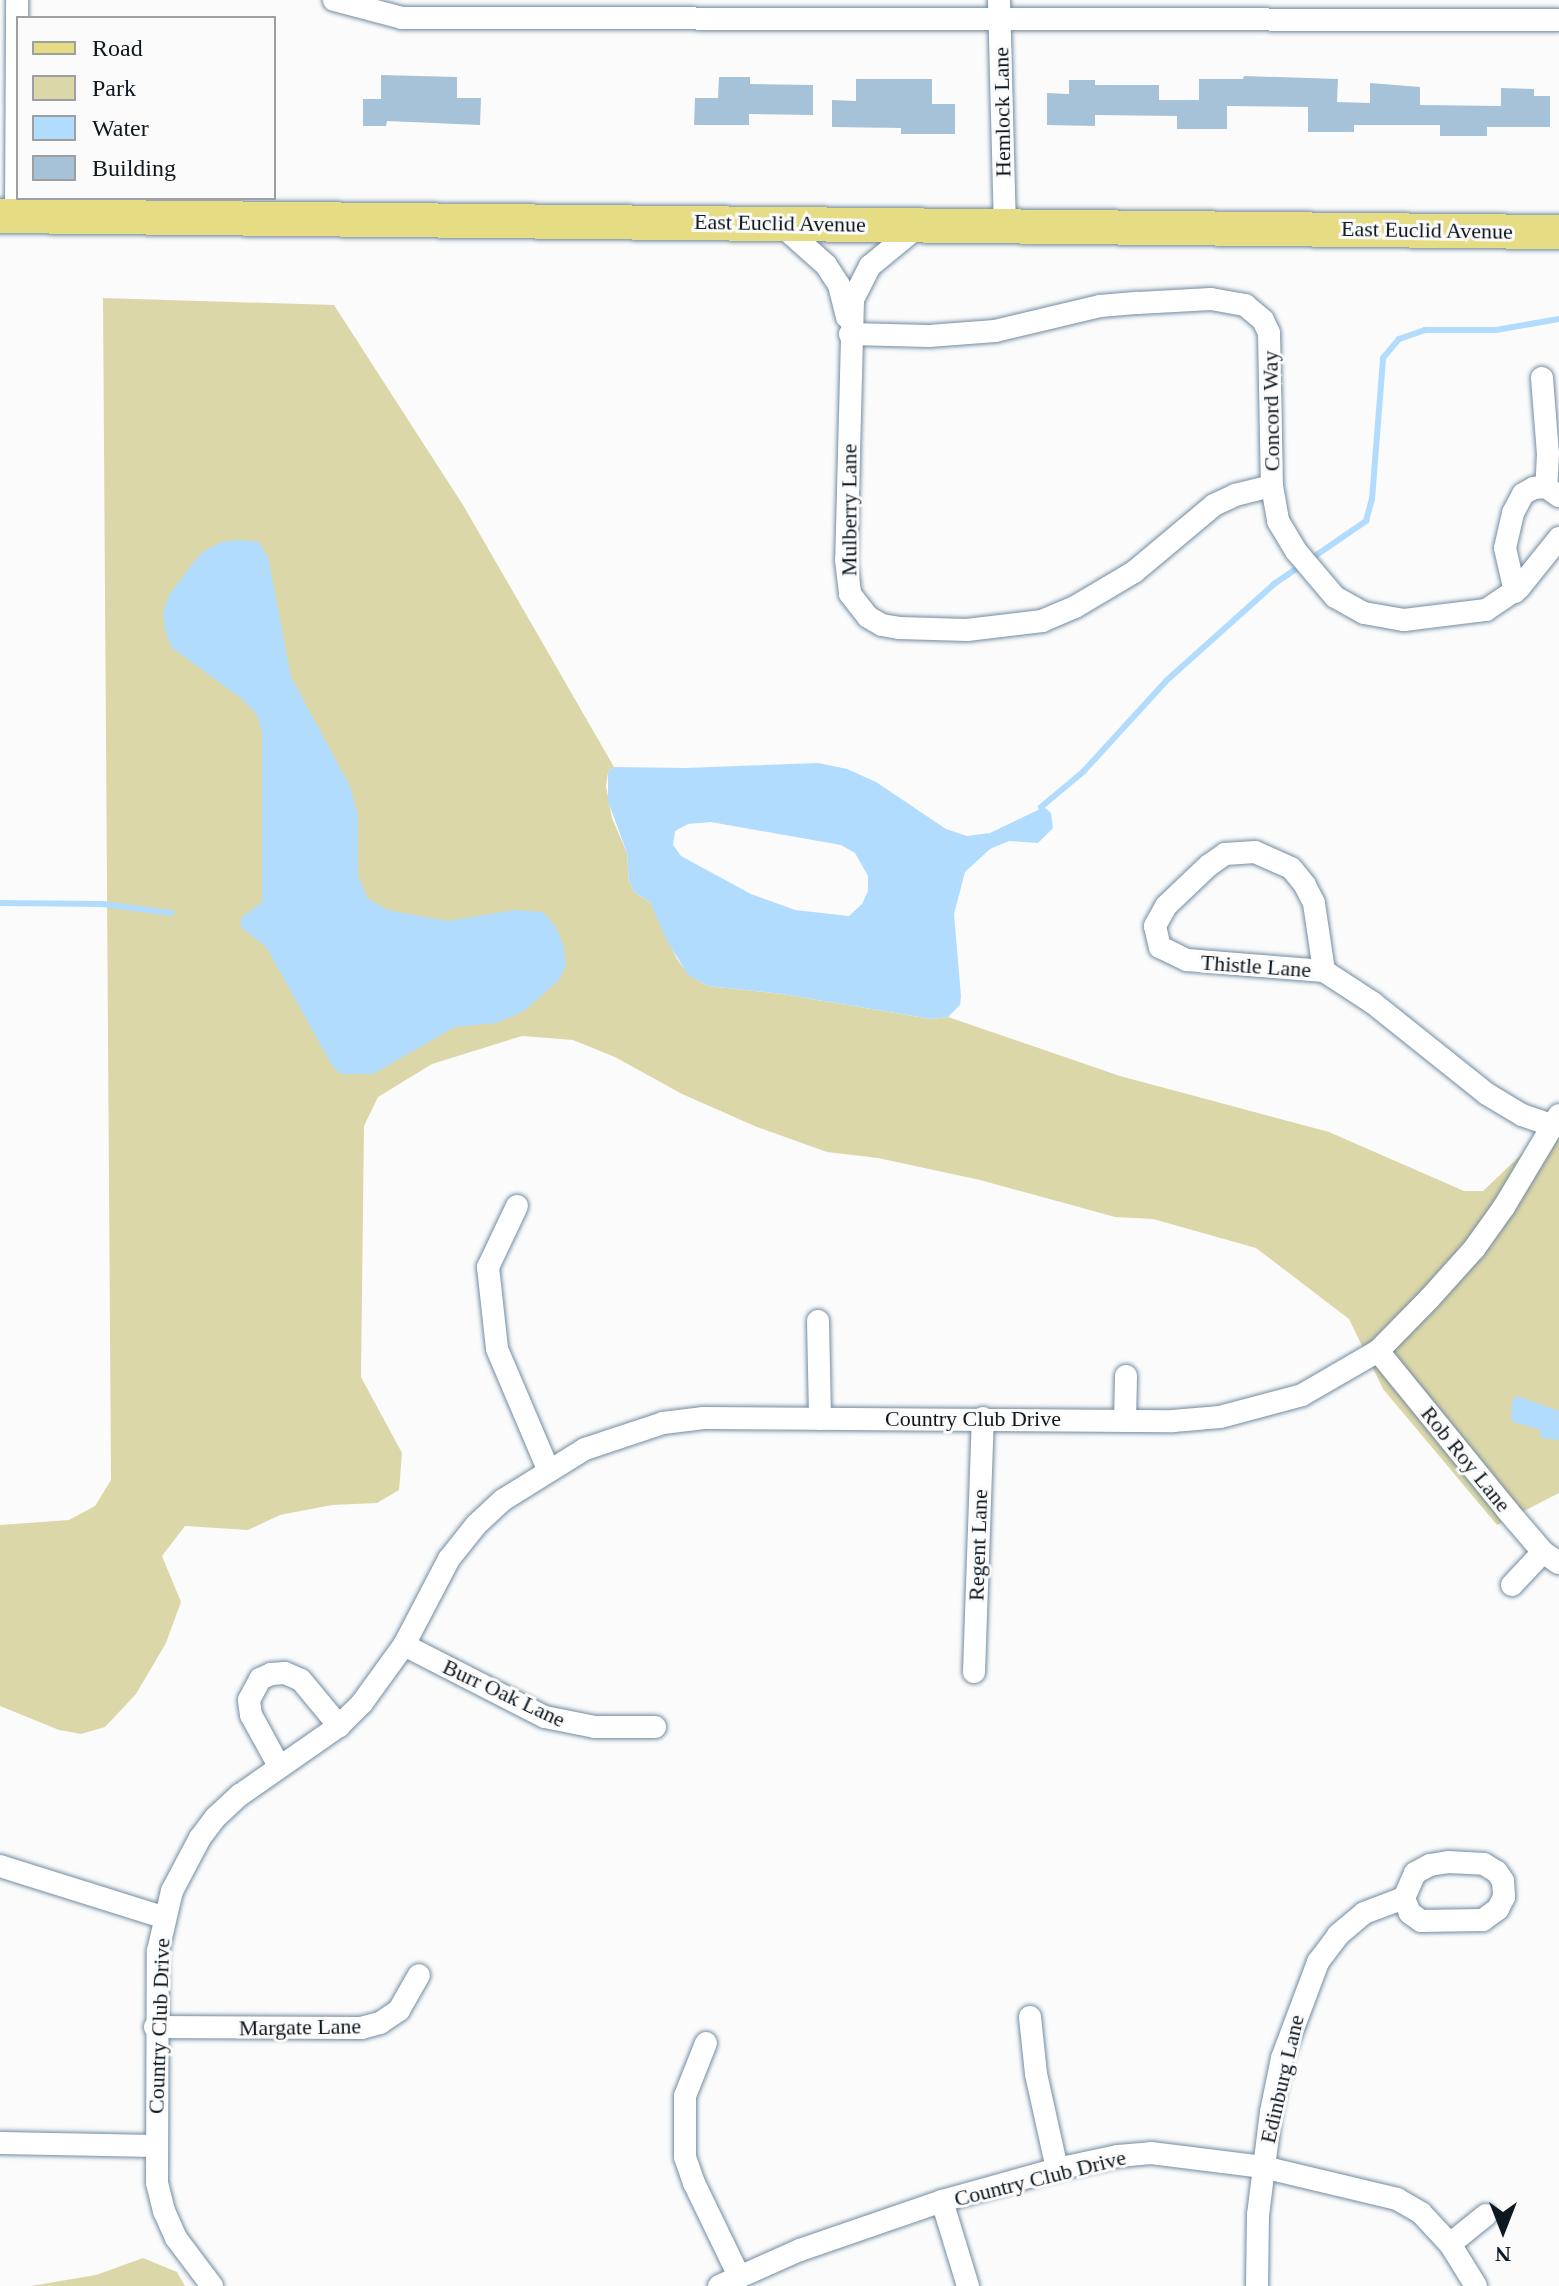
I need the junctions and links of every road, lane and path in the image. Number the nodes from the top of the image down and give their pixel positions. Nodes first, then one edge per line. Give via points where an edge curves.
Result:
1 (334, 0) edge
2 (999, 8) edge
3 (1559, 20) edge
4 (16, 24) edge
5 (8, 216) edge
6 (779, 223) junction
7 (921, 224) junction
8 (1005, 225) junction
9 (1559, 232) edge
10 (850, 334) junction
11 (1542, 378) dead end
12 (1272, 486) junction
13 (1552, 492) edge
14 (1559, 538) edge
15 (1515, 592) junction
16 (1324, 971) junction
17 (1556, 1120) edge
18 (517, 1206) dead end
19 (818, 1321) dead end
20 (1378, 1351) junction
21 (1126, 1376) dead end
22 (983, 1418) junction
23 (820, 1419) junction
24 (1125, 1421) junction
25 (548, 1469) junction
26 (1551, 1557) edge
27 (1512, 1585) dead end
28 (404, 1645) junction
29 (974, 1672) dead end
30 (339, 1726) junction
31 (655, 1727) dead end
32 (279, 1766) junction
33 (0, 1866) edge
34 (1404, 1898) dead end
35 (163, 1917) junction
36 (419, 1975) dead end
37 (1030, 2017) dead end
38 (155, 2027) junction
39 (706, 2043) dead end
40 (0, 2143) edge
41 (156, 2146) junction
42 (1263, 2167) junction
43 (1057, 2169) junction
44 (942, 2201) junction
45 (1486, 2215) dead end
46 (1450, 2244) junction
47 (729, 2281) edge
48 (212, 2286) edge
49 (968, 2286) edge
50 (1257, 2286) edge
51 (1476, 2286) edge

1 - 2 street via 402,18
2 - 3 street
2 - 8 street, Hemlock Lane
4 - 5 street
5 - 6 main road, East Euclid Avenue
6 - 7 main road, East Euclid Avenue
6 - 10 street, Mulberry Lane via 826,265 839,285
7 - 8 main road, East Euclid Avenue
7 - 10 street, Mulberry Lane via 870,266 853,300
8 - 9 main road, East Euclid Avenue
10 - 12 street, Concord Way via 995,331 1100,306 1138,303 1211,299 1245,305 1269,333
10 - 12 street, Mulberry Lane via 847,580 858,608 882,625 967,630 1042,621 1134,572 1214,505
11 - 13 street
12 - 15 street, Concord Way via 1278,521 1296,551 1350,608 1404,620 1486,610
13 - 15 street via 1534,488 1523,494 1513,513 1505,548
14 - 15 street, Concord Way
16 - 16 street, Thistle Lane via 1187,960 1160,947 1155,926 1166,906 1209,865 1225,854 1255,852 1291,868 1305,885 1314,903
16 - 17 street, Thistle Lane via 1487,1094 1522,1115
17 - 20 street, Country Club Drive via 1474,1249
18 - 25 street via 488,1267 497,1349
19 - 23 street
20 - 24 street, Country Club Drive via 1302,1395 1266,1408 1220,1417
20 - 26 street, Rob Roy Lane
21 - 24 street
22 - 23 street, Country Club Drive
22 - 24 street, Country Club Drive
22 - 29 street, Regent Lane
23 - 25 street, Country Club Drive via 663,1423 585,1449
25 - 28 street, Country Club Drive via 476,1525 449,1559
26 - 27 street
28 - 30 street, Country Club Drive via 379,1683
28 - 31 street, Burr Oak Lane via 556,1721
30 - 32 street, Country Club Drive
30 - 32 street via 301,1680 285,1673 260,1679 249,1700 251,1715
32 - 35 street, Country Club Drive via 240,1795 200,1838
33 - 35 street
34 - 42 street, Edinburg Lane via 1364,1913 1318,1962 1282,2058
35 - 38 street, Country Club Drive
36 - 38 street, Margate Lane via 399,2010 361,2028
37 - 43 street via 1036,2074
38 - 41 street, Country Club Drive
39 - 47 street via 685,2096 685,2157
40 - 41 street
41 - 48 street, Country Club Drive via 164,2211 176,2238
42 - 43 street, Country Club Drive via 1151,2153
42 - 46 street, Country Club Drive via 1397,2199 1421,2213
42 - 50 street, Edinburg Lane
43 - 44 street, Country Club Drive
44 - 47 street, Country Club Drive
44 - 49 street
45 - 46 street
46 - 51 street, Country Club Drive

